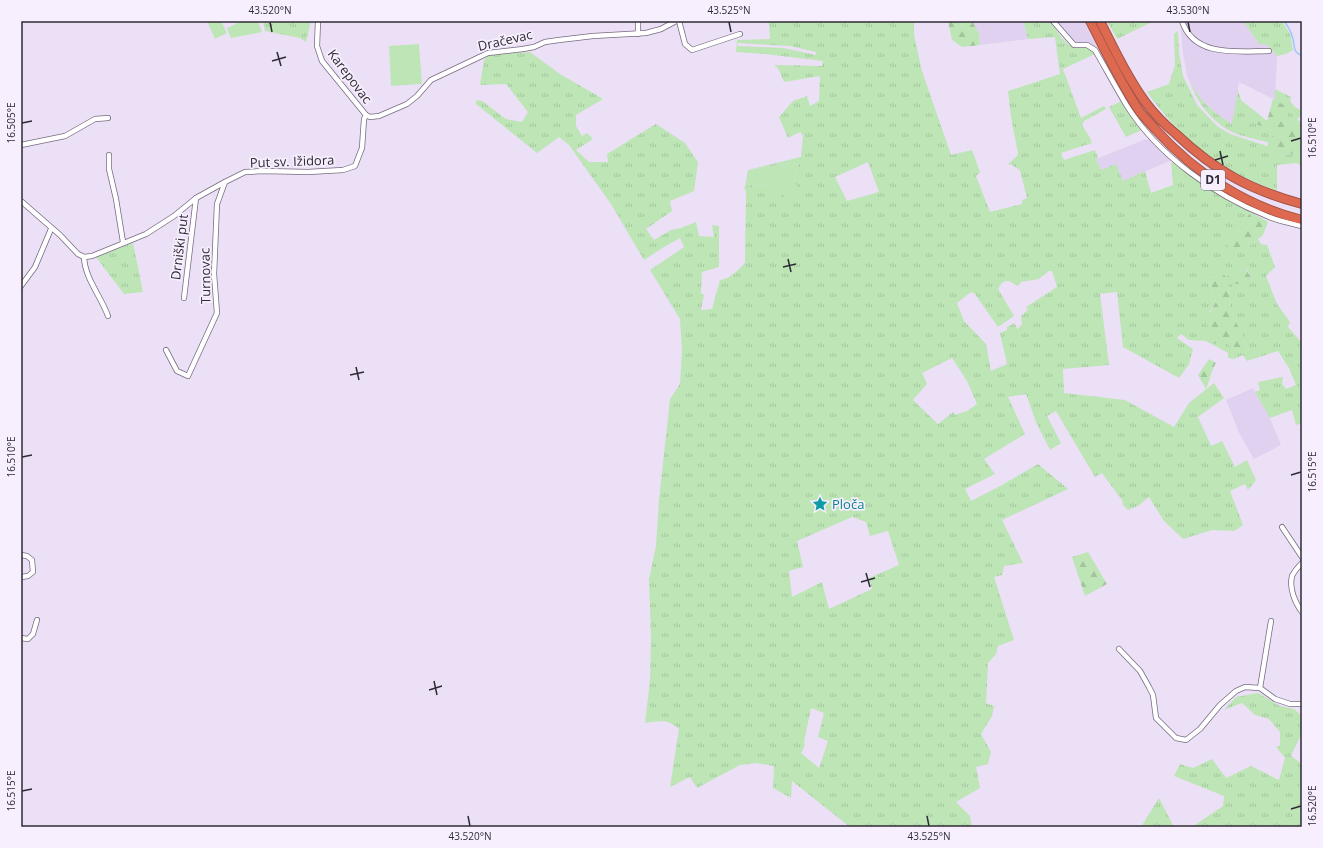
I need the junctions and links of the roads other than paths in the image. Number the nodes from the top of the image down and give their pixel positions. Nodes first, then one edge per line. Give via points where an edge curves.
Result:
1 (318, 21) edge
2 (638, 21) edge
3 (676, 21) edge
4 (679, 21) edge
5 (1053, 21) edge
6 (1085, 21) edge
7 (1090, 21) edge
8 (1100, 21) edge
9 (1182, 21) edge
10 (638, 34) junction
11 (740, 34) dead end
12 (1099, 37) junction
13 (1269, 51) dead end
14 (368, 116) junction
15 (108, 118) dead end
16 (21, 146) edge
17 (109, 155) dead end
18 (224, 182) junction
19 (196, 198) junction
20 (21, 201) edge
21 (1302, 204) edge
22 (1302, 220) edge
23 (1302, 226) edge
24 (51, 229) junction
25 (123, 242) junction
26 (84, 256) junction
27 (21, 286) edge
28 (184, 298) dead end
29 (108, 316) dead end
30 (166, 350) dead end
31 (1282, 527) dead end
32 (21, 556) edge
33 (1302, 557) edge
34 (1302, 563) edge
35 (21, 578) edge
36 (1302, 612) edge
37 (37, 620) dead end
38 (1271, 621) dead end
39 (21, 638) edge
40 (1119, 649) dead end
41 (1260, 688) junction
42 (1302, 704) edge

1 - 14 street, Karepovac via 317,46 322,61
2 - 10 street
3 - 10 street, Dračevac via 661,30
4 - 11 street via 685,44 692,50
5 - 23 street via 1074,45 1087,45 1095,50 1128,107 1150,136 1178,162 1234,202 1268,217
6 - 12 highway via 1091,33
7 - 12 highway, D1
8 - 21 highway, D1 via 1147,105 1187,146 1236,180 1274,197
9 - 13 street via 1188,34 1199,44 1217,50
10 - 14 street, Dračevac via 559,40 523,49 488,52 431,80 407,104 379,116
12 - 22 highway, D1 via 1141,113 1183,158 1222,186 1253,202
14 - 18 street, Put sv. Ižidora via 364,119 362,148 355,166 329,171 245,172
15 - 16 street via 95,119 65,136
17 - 25 street via 109,169
18 - 19 street, Put sv. Ižidora
18 - 30 street, Turnovac via 217,204 214,274 217,313 188,376 177,371
19 - 25 street, Put sv. Ižidora via 146,234
19 - 28 street, Drniški put
20 - 24 street
24 - 26 street via 78,254
24 - 27 street via 35,267
25 - 26 street, Put sv. Ižidora via 92,256
26 - 29 street via 87,273
31 - 33 street
32 - 35 street via 27,556 32,560 33,572
34 - 36 street via 1292,575 1292,592
37 - 39 street via 33,634 28,639
38 - 41 street
40 - 41 street via 1140,671 1149,687 1156,718 1176,738 1186,740 1236,691 1245,687
41 - 42 street via 1275,699 1290,704

